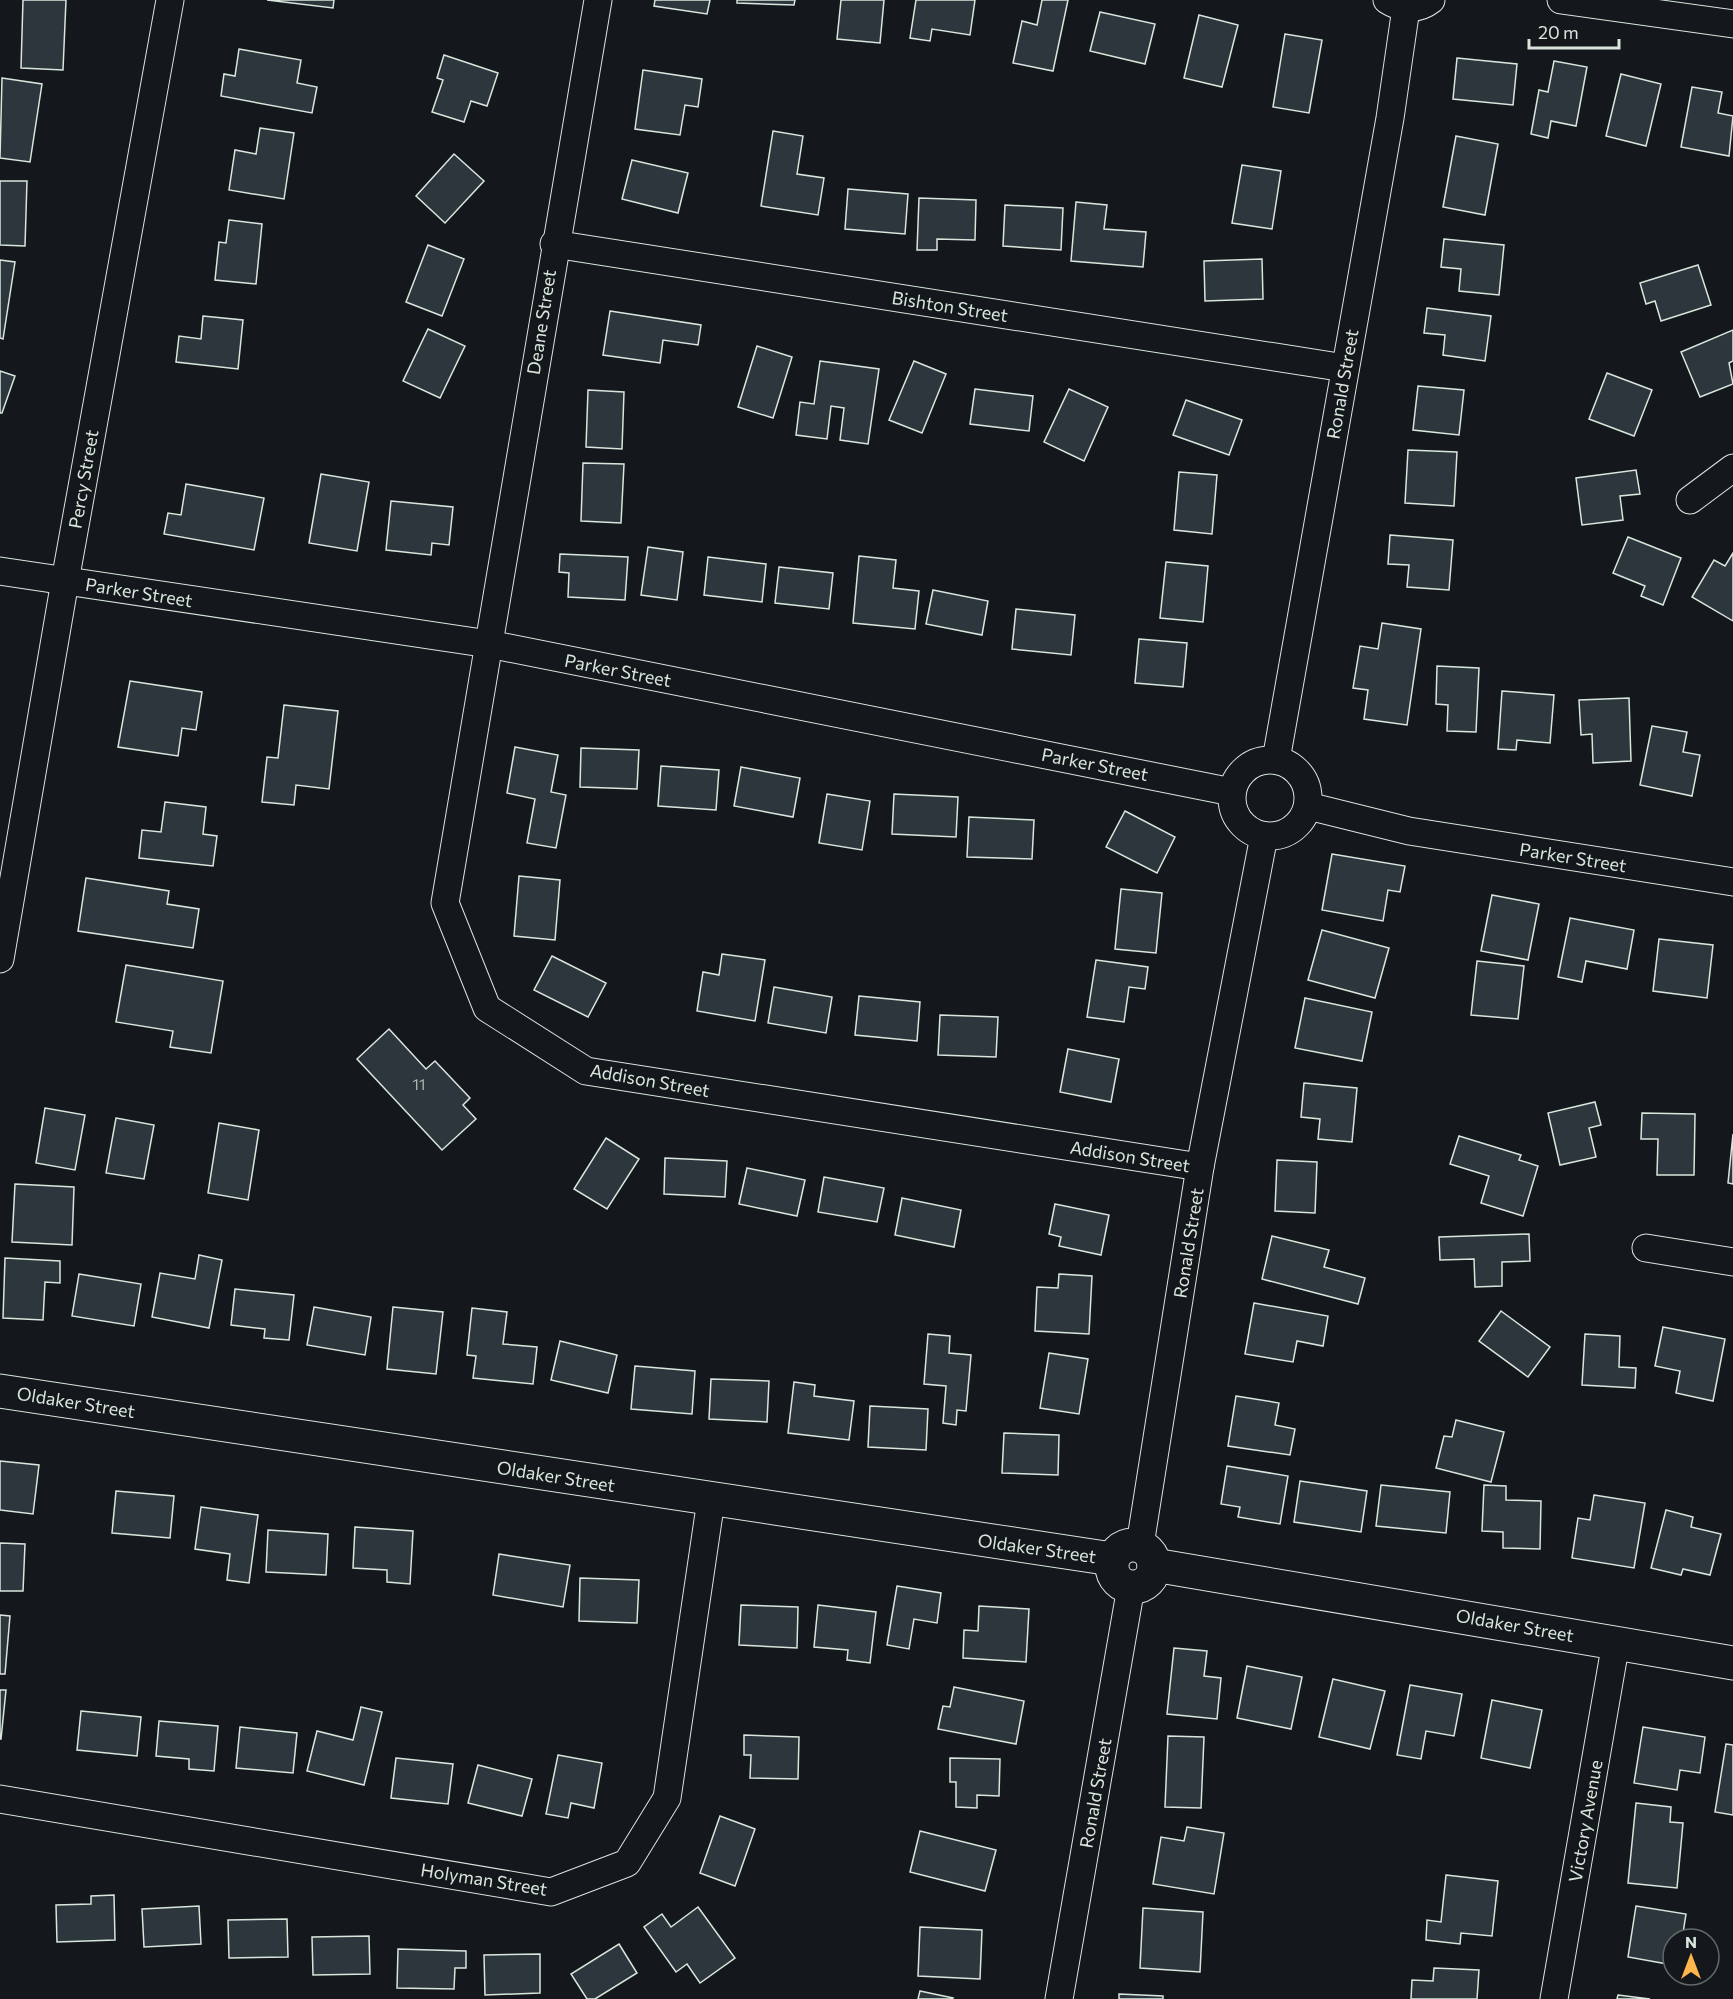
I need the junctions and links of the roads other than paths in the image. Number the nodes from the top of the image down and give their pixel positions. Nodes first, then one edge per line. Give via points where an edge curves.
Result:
1 (170, 0) edge
2 (598, 0) edge
3 (1561, 0) edge
4 (1408, 3) edge
5 (1733, 24) edge
6 (554, 244) junction
7 (1345, 368) junction
8 (1733, 468) edge
9 (1690, 500) dead end
10 (0, 571) edge
11 (65, 581) junction
12 (489, 644) junction
13 (1276, 760) junction
14 (1232, 792) junction
15 (1308, 806) junction
16 (1264, 836) junction
17 (1733, 882) edge
18 (0, 959) edge
19 (1200, 1167) junction
20 (1646, 1248) dead end
21 (1733, 1263) edge
22 (0, 1391) edge
23 (711, 1500) junction
24 (1135, 1556) junction
25 (1131, 1587) joint
26 (1616, 1642) junction
27 (1733, 1663) edge
28 (0, 1799) edge
29 (1059, 1999) edge
30 (1554, 1999) edge

1 - 11 street, Percy Street
2 - 6 street, Deane Street
3 - 5 street
4 - 7 street, Ronald Street
6 - 7 street, Bishton Street
6 - 12 street, Deane Street
7 - 13 street, Ronald Street
8 - 9 street
10 - 11 street, Parker Street
11 - 12 street, Parker Street
11 - 18 street, Percy Street
12 - 14 street, Parker Street
12 - 19 street, Addison Street via 444,903 487,1008 586,1071
13 - 14 street via 1264,760 1243,771
13 - 15 street via 1298,771 1307,788
14 - 16 street via 1239,820 1252,832
15 - 16 street via 1297,827 1287,833
15 - 17 street, Parker Street via 1409,831
16 - 19 street, Ronald Street
19 - 24 street, Ronald Street
20 - 21 street
22 - 23 street, Oldaker Street
23 - 24 street, Oldaker Street
23 - 28 street, Holyman Street via 667,1798 627,1863 551,1892
24 - 25 street via 1151,1578
24 - 26 street, Oldaker Street
25 - 29 street, Ronald Street
26 - 27 street, Oldaker Street
26 - 30 street, Victory Avenue

